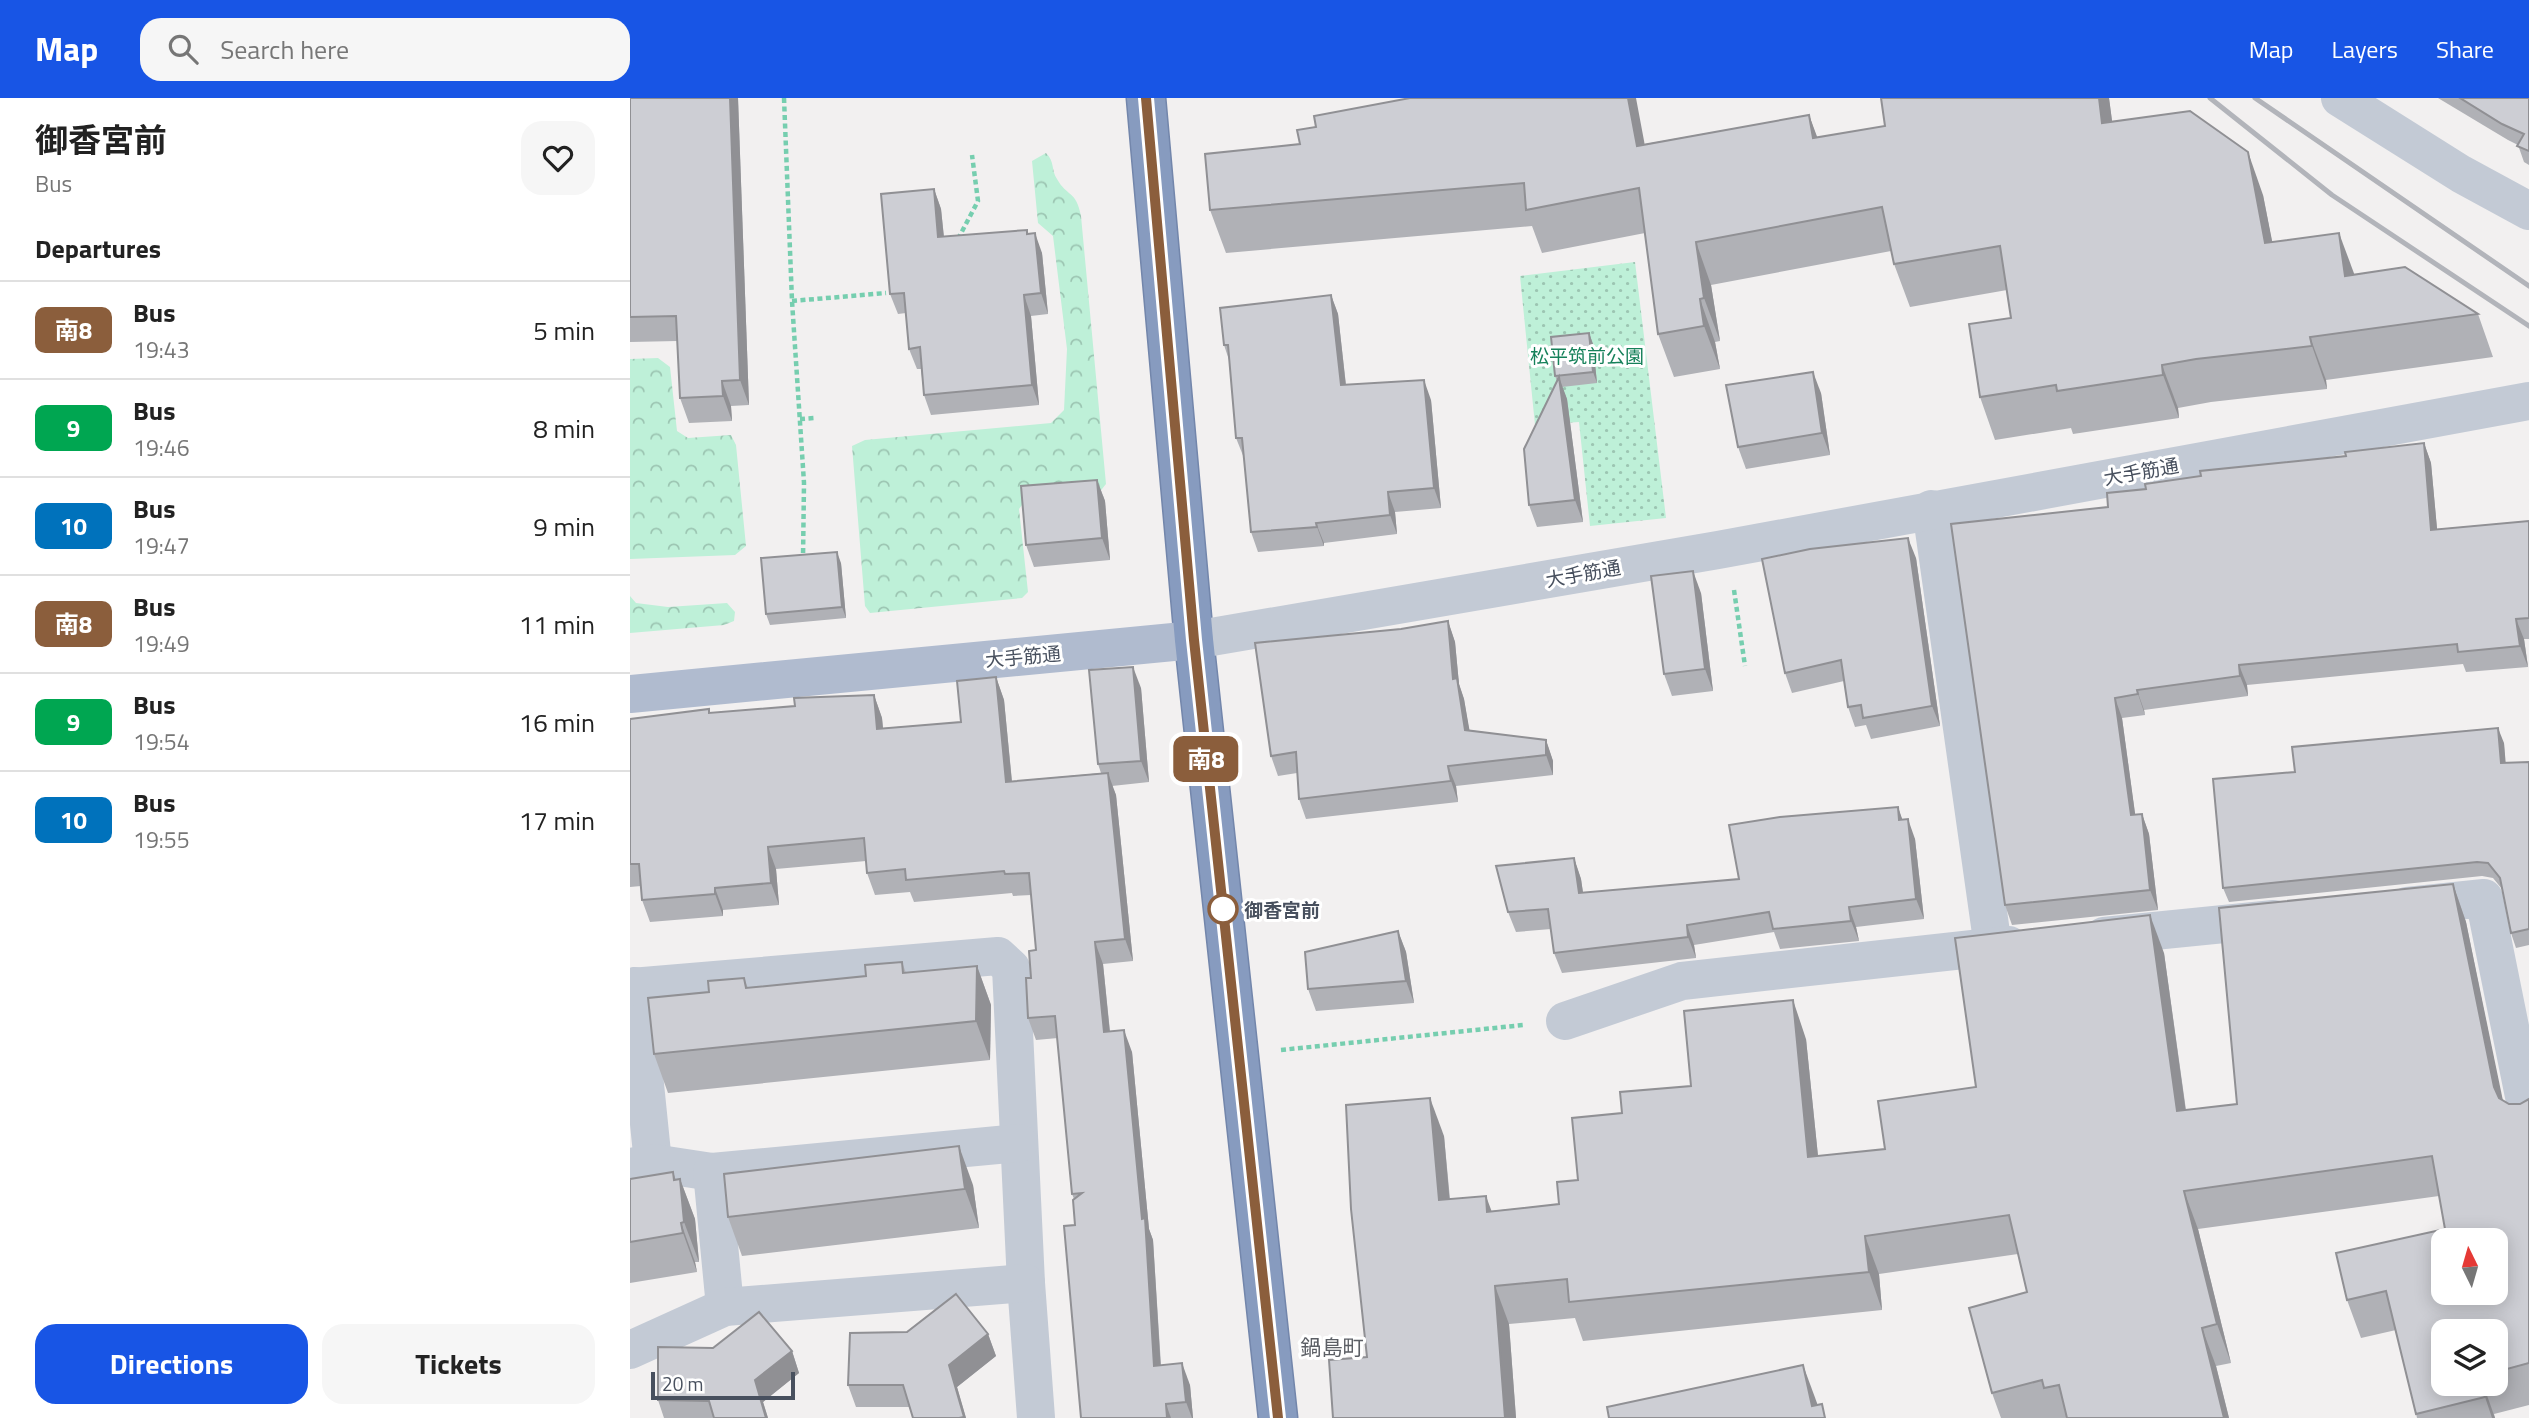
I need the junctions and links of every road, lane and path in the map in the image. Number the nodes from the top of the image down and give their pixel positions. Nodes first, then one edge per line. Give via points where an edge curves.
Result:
1 (784, 98) edge
2 (1146, 98) edge
3 (2340, 98) edge
4 (972, 155) dead end
5 (2529, 211) edge
6 (957, 241) edge
7 (886, 293) edge
8 (792, 301) junction
9 (2522, 407) edge
10 (814, 418) dead end
11 (800, 419) junction
12 (1931, 509) junction
13 (803, 565) edge
14 (1734, 589) dead end
15 (1194, 640) junction
16 (1745, 666) dead end
17 (630, 694) edge
18 (2375, 909) edge
19 (2306, 916) edge
20 (1993, 947) junction
21 (632, 986) edge
22 (1565, 1021) joint
23 (2520, 1037) edge
24 (1239, 1055) junction
25 (2529, 1121) edge
26 (1019, 1143) junction
27 (641, 1165) edge
28 (712, 1172) junction
29 (1026, 1283) junction
30 (725, 1307) junction
31 (630, 1350) edge
32 (1036, 1418) edge
33 (1278, 1418) edge

1 - 8 path
2 - 15 highway
3 - 5 street
4 - 6 path via 978,201
7 - 8 path
8 - 11 path
9 - 12 street, 大手筋通
10 - 11 path
11 - 13 path
12 - 15 street, 大手筋通
12 - 20 street
14 - 16 path
15 - 17 main road, 大手筋通
15 - 24 highway
18 - 23 street via 2484,898
19 - 20 street
20 - 22 street via 1682,981
21 - 26 street via 998,956 1010,968
21 - 27 street
22 - 24 path
23 - 25 street
24 - 33 highway
26 - 28 street
26 - 29 street
27 - 28 street
28 - 30 street
29 - 30 street
29 - 32 street
30 - 31 street

